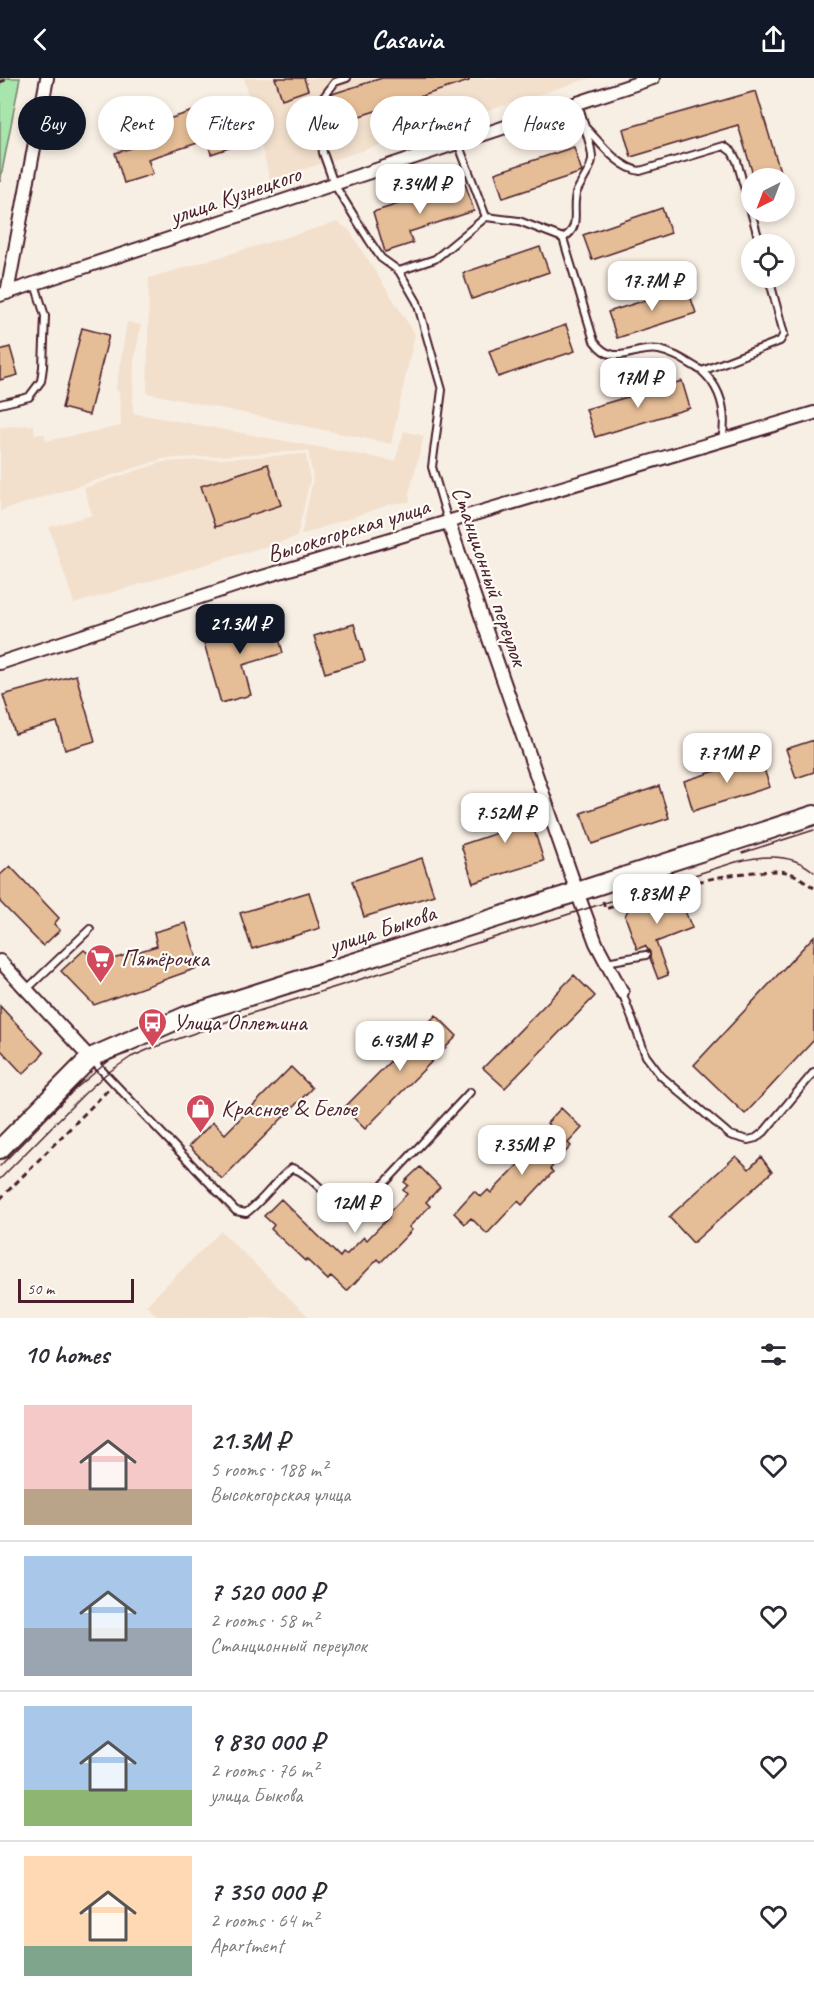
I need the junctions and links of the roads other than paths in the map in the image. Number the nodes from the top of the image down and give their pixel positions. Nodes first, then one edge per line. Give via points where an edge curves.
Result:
1 (47, 78) edge
2 (347, 78) edge
3 (653, 78) edge
4 (334, 80) edge
5 (630, 82) edge
6 (585, 100) edge
7 (585, 127) joint
8 (434, 150) edge
9 (461, 150) edge
10 (334, 184) junction
11 (486, 217) junction
12 (757, 234) edge
13 (563, 238) junction
14 (399, 271) junction
15 (35, 284) junction
16 (772, 288) edge
17 (3, 294) edge
18 (702, 371) junction
19 (0, 404) edge
20 (814, 413) edge
21 (722, 442) junction
22 (448, 521) junction
23 (0, 663) edge
24 (814, 815) edge
25 (577, 892) junction
26 (90, 929) dead end
27 (646, 955) dead end
28 (0, 962) edge
29 (606, 962) junction
30 (26, 990) junction
31 (622, 992) joint
32 (90, 1058) junction
33 (814, 1072) edge
34 (470, 1092) dead end
35 (0, 1149) edge

1 - 17 street
2 - 4 lane
3 - 5 street, улица Кузнецкого
4 - 10 lane, Станционный переулок via 323,98 319,121 323,153
5 - 6 street, улица Кузнецкого
7 - 12 lane via 632,170 724,146 737,161
7 - 13 lane via 592,162 574,201 575,226
8 - 10 street, улица Кузнецкого
9 - 11 lane
10 - 14 lane, Станционный переулок via 381,258
10 - 15 street, улица Кузнецкого
11 - 13 lane via 519,221
11 - 14 lane via 435,259
13 - 18 lane via 600,350 610,356 662,351
14 - 22 lane, Станционный переулок via 417,302 442,390 432,467
15 - 17 street, улица Кузнецкого
15 - 19 lane via 45,315 41,381 29,397
16 - 18 lane via 783,338
18 - 21 lane via 713,381 720,396 725,426
20 - 21 street, Высокогорская улица
21 - 22 street, Высокогорская улица
22 - 23 street, Высокогорская улица
22 - 25 street, Станционный переулок
24 - 25 street, улица Быкова
25 - 29 street, Станционный переулок
25 - 32 street, улица Быкова via 186,1016
26 - 30 lane
27 - 29 lane
28 - 30 street
29 - 31 street, Станционный переулок
30 - 32 street
31 - 33 lane via 652,1067 730,1135 748,1140 764,1132
32 - 34 lane via 236,1211 246,1213 292,1168 302,1171 344,1209 356,1210
32 - 35 street, улица Быкова

